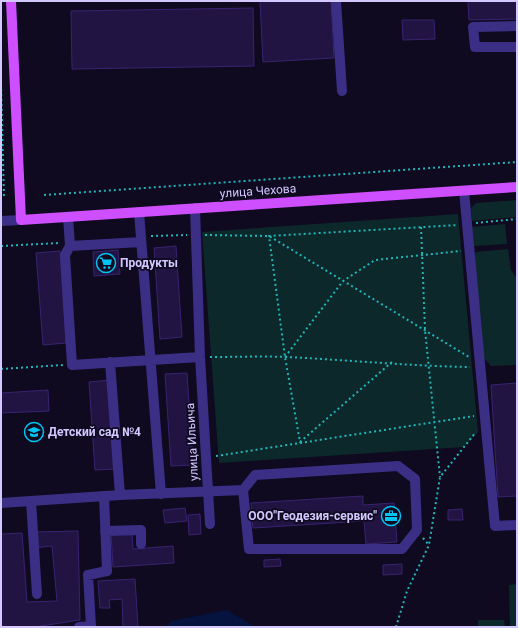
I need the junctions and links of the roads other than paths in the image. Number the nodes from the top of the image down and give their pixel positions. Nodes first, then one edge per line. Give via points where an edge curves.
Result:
1 (11, 1) edge
2 (336, 1) edge
3 (517, 26) edge
4 (517, 46) edge
5 (342, 90) dead end
6 (517, 187) edge
7 (464, 191) junction
8 (195, 208) junction
9 (139, 212) junction
10 (68, 217) junction
11 (21, 220) junction
12 (1, 221) edge
13 (141, 240) junction
14 (70, 244) junction
15 (200, 357) junction
16 (150, 359) junction
17 (110, 362) junction
18 (243, 490) junction
19 (207, 492) junction
20 (161, 494) junction
21 (120, 495) junction
22 (104, 496) junction
23 (31, 501) junction
24 (1, 504) edge
25 (210, 524) dead end
26 (517, 525) edge
27 (105, 531) junction
28 (141, 544) dead end
29 (37, 594) dead end
30 (79, 627) edge

1 - 11 main road
2 - 5 street
3 - 4 street via 473,27 475,47
6 - 7 main road, улица Чехова
7 - 8 main road, улица Чехова
7 - 26 street via 495,526
8 - 9 main road, улица Чехова
8 - 15 street, улица Ильича
9 - 10 main road, улица Чехова
9 - 13 street
10 - 11 main road, улица Чехова
10 - 14 street
11 - 12 street, улица Чехова
13 - 14 street
13 - 16 street
14 - 17 street via 65,255 72,365
15 - 16 street
15 - 19 street, улица Ильича
16 - 17 street
16 - 20 street
17 - 21 street
18 - 18 street via 255,475 398,466 415,479 417,530 402,550 249,549
18 - 19 street
19 - 20 street, улица Ильича
19 - 25 street
20 - 21 street, улица Ильича
21 - 22 street, улица Ильича
22 - 23 street, улица Ильича
22 - 27 street
23 - 24 street, улица Ильича
23 - 29 street
27 - 28 street via 141,530
27 - 30 street via 107,572 88,575 91,626

